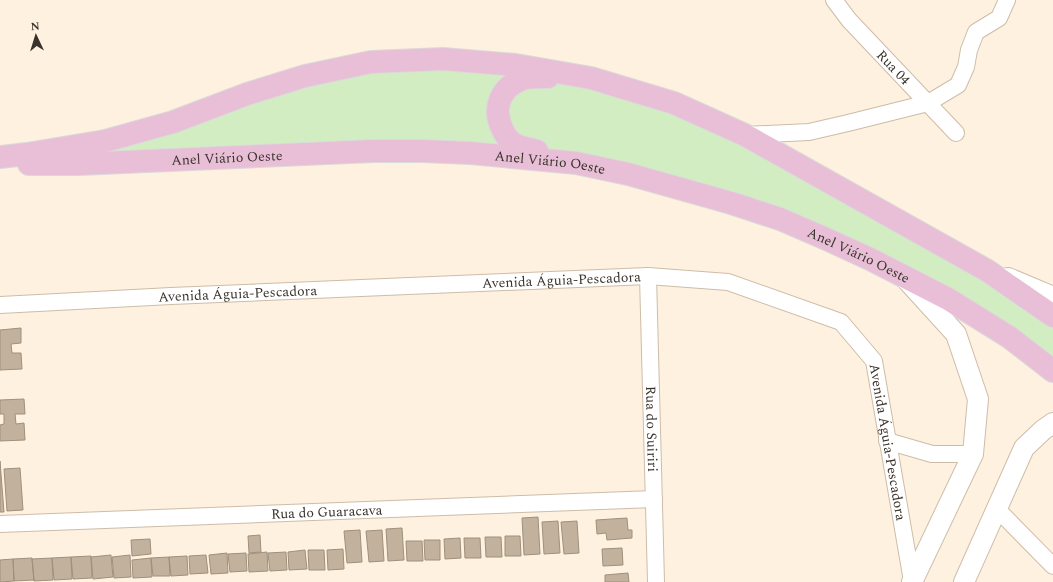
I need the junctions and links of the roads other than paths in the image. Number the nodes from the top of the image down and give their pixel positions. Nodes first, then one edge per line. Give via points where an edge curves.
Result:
1 (834, 0) edge
2 (1007, 0) edge
3 (591, 78) junction
4 (928, 103) junction
5 (956, 133) dead end
6 (745, 135) junction
7 (0, 157) edge
8 (576, 163) junction
9 (0, 164) edge
10 (988, 271) junction
11 (648, 276) junction
12 (904, 276) junction
13 (1053, 298) edge
14 (0, 305) edge
15 (1053, 316) edge
16 (1053, 372) edge
17 (1053, 422) edge
18 (887, 441) junction
19 (973, 454) junction
20 (654, 499) junction
21 (997, 510) junction
22 (0, 524) edge
23 (1053, 566) edge
24 (656, 582) edge
25 (912, 582) edge
26 (964, 582) edge

1 - 4 street, Rua 04 via 849,20
2 - 4 street via 998,18 976,32 958,85
3 - 6 main road via 674,104
3 - 7 main road via 516,65 450,60 371,62 305,76 247,94 173,122 105,141
3 - 8 main road via 521,79 502,94 498,106 499,121 504,135 515,145
4 - 5 street, Rua 04
4 - 6 street via 809,132
6 - 10 main road
8 - 9 main road, Anel Viário Oeste via 470,153 415,151 79,164
8 - 12 main road, Anel Viário Oeste via 680,187 780,219
10 - 13 main road
10 - 15 main road
11 - 14 street, Avenida Águia-Pescadora
11 - 18 street, Avenida Águia-Pescadora via 728,282 841,322 874,360
11 - 20 street, Rua do Suiriri
12 - 16 main road, Anel Viário Oeste via 948,299 1008,337
12 - 19 street via 956,334 978,399
17 - 21 street via 1024,448
18 - 19 street via 932,454
18 - 25 street, Avenida Águia-Pescadora
19 - 25 street
20 - 22 street, Rua do Guaracava
20 - 24 street, Rua do Suiriri
21 - 23 street
21 - 26 street

